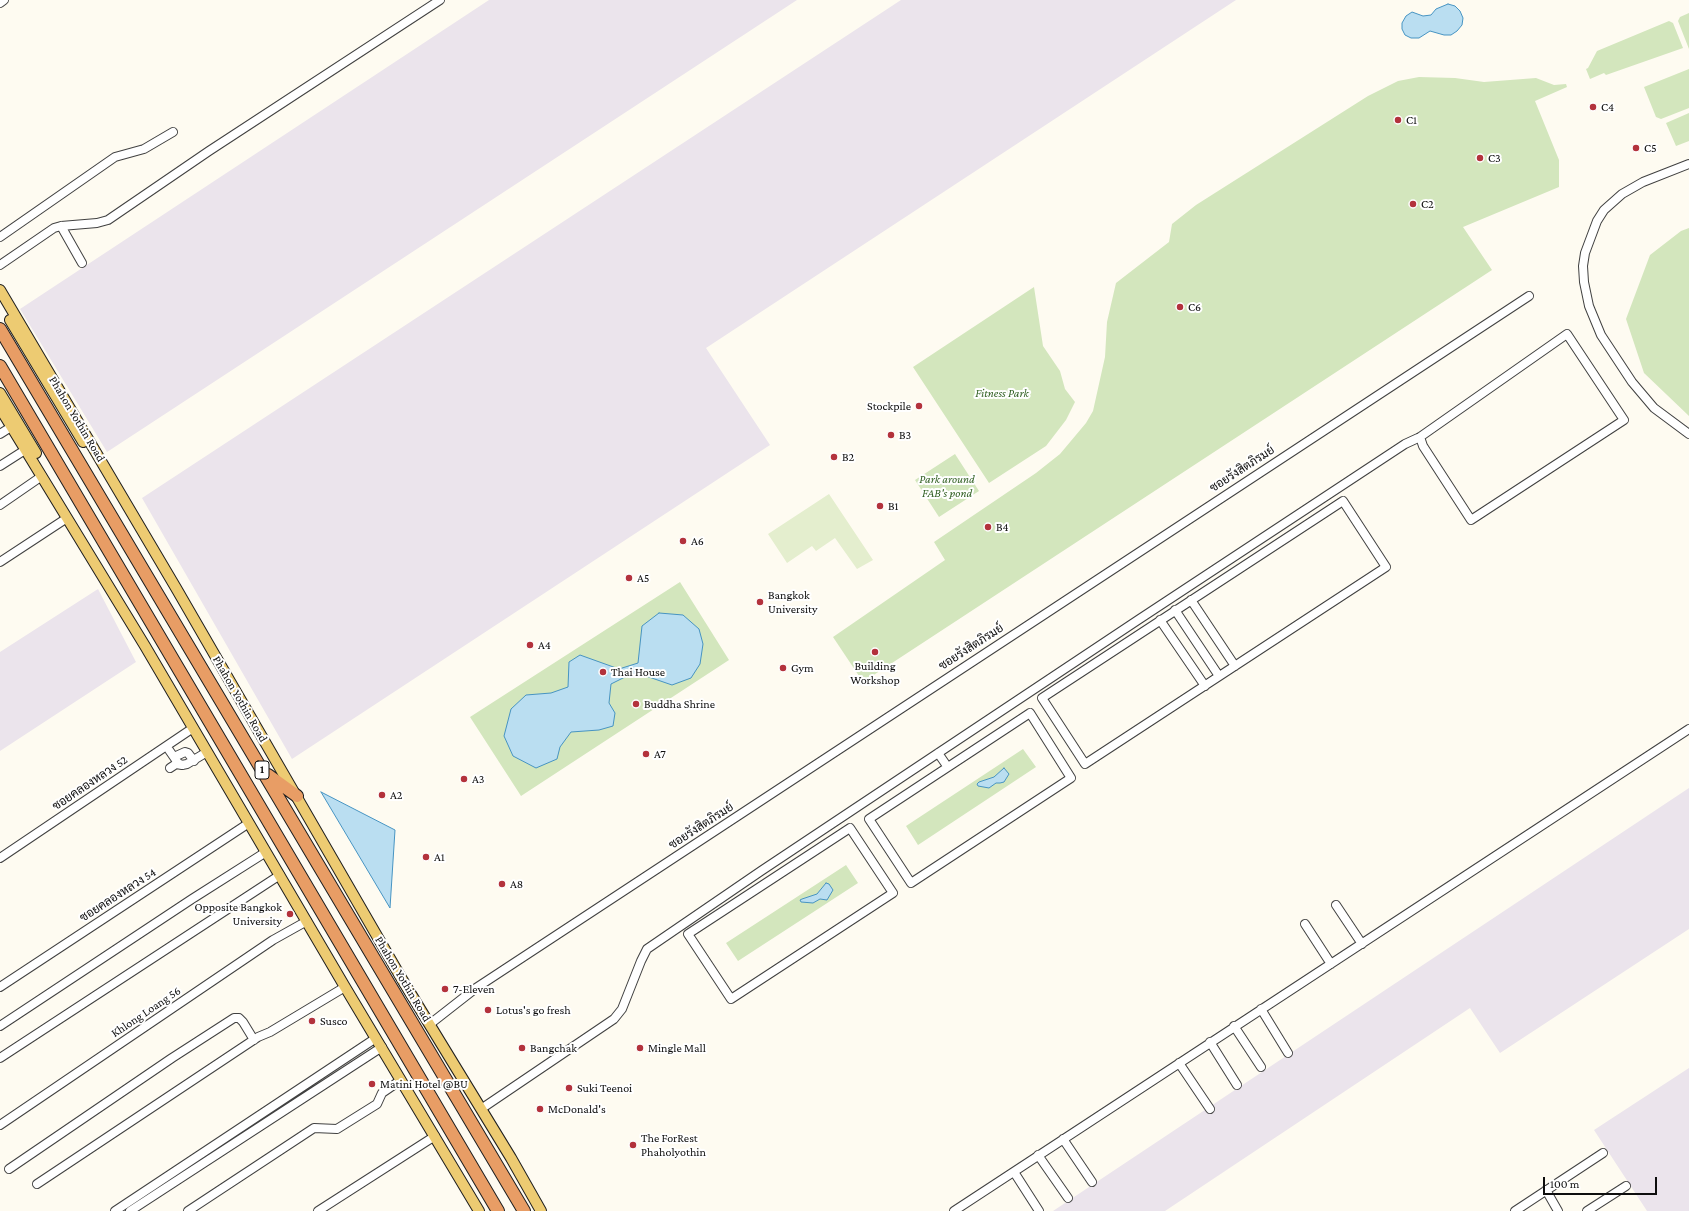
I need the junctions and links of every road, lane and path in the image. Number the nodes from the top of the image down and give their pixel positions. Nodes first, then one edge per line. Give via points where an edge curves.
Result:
1 (4, 0) edge
2 (440, 0) edge
3 (0, 3) edge
4 (173, 132) dead end
5 (1689, 164) edge
6 (61, 226) junction
7 (0, 237) edge
8 (82, 263) dead end
9 (0, 265) edge
10 (0, 290) edge
11 (1529, 296) dead end
12 (0, 303) edge
13 (0, 329) edge
14 (0, 366) edge
15 (0, 393) edge
16 (5, 408) edge
17 (11, 427) junction
18 (0, 434) edge
19 (1689, 434) edge
20 (1420, 437) junction
21 (25, 450) junction
22 (0, 466) edge
23 (42, 476) junction
24 (0, 505) edge
25 (67, 518) junction
26 (0, 562) edge
27 (176, 588) junction
28 (1191, 600) junction
29 (1175, 610) junction
30 (124, 612) junction
31 (1160, 620) junction
32 (1135, 622) junction
33 (1142, 632) junction
34 (1235, 666) junction
35 (1219, 676) junction
36 (1205, 686) junction
37 (193, 728) junction
38 (1689, 729) edge
39 (169, 750) dead end
40 (207, 752) junction
41 (938, 753) junction
42 (174, 757) junction
43 (194, 761) junction
44 (182, 765) junction
45 (947, 766) junction
46 (170, 768) dead end
47 (263, 772) junction
48 (297, 796) junction
49 (249, 823) junction
50 (266, 852) junction
51 (0, 858) edge
52 (762, 870) junction
53 (280, 875) junction
54 (769, 880) junction
55 (1336, 905) dead end
56 (307, 921) junction
57 (1305, 924) dead end
58 (1362, 944) junction
59 (1331, 964) junction
60 (345, 987) junction
61 (0, 988) edge
62 (1261, 1009) junction
63 (430, 1024) junction
64 (0, 1026) edge
65 (1234, 1026) junction
66 (254, 1040) junction
67 (1210, 1042) junction
68 (379, 1043) junction
69 (1288, 1053) dead end
70 (0, 1058) edge
71 (1179, 1063) junction
72 (1261, 1067) dead end
73 (401, 1080) junction
74 (1237, 1085) dead end
75 (481, 1109) junction
76 (1210, 1109) dead end
77 (0, 1125) edge
78 (435, 1136) junction
79 (1063, 1139) junction
80 (1603, 1153) dead end
81 (1038, 1155) junction
82 (9, 1169) dead end
83 (1014, 1172) junction
84 (1092, 1182) dead end
85 (37, 1184) dead end
86 (1626, 1186) dead end
87 (1546, 1190) junction
88 (1068, 1198) dead end
89 (963, 1209) edge
90 (115, 1211) edge
91 (130, 1211) edge
92 (188, 1211) edge
93 (318, 1211) edge
94 (480, 1211) edge
95 (498, 1211) edge
96 (524, 1211) edge
97 (540, 1211) edge
98 (954, 1211) edge
99 (1039, 1211) edge
100 (1516, 1211) edge
101 (1558, 1211) edge
102 (1587, 1211) edge

1 - 3 street
2 - 6 street via 108,220
4 - 7 street via 144,149 115,157
5 - 19 street via 1643,182 1627,191 1604,210 1585,253 1583,266 1589,306 1600,335 1632,382 1654,408
6 - 8 street
6 - 9 street
10 - 27 main road, Phahon Yothin Road / 1
11 - 63 street, ซอยรังสิตภิรมย์ via 489,979
12 - 27 main road via 47,385 169,581
13 - 47 highway, Phahon Yothin Road / 1
14 - 95 highway, 1
15 - 16 main road
16 - 17 main road
16 - 30 main road via 122,601
17 - 18 street
17 - 21 main road
20 - 20 street via 1567,334 1624,420 1471,520 1423,446
20 - 32 street via 1405,444
21 - 22 street
21 - 23 main road
23 - 24 street
23 - 25 main road
25 - 26 street
25 - 30 main road
27 - 48 main road, Phahon Yothin Road / 1
28 - 29 street
28 - 34 street
28 - 34 street via 1343,501 1386,567
29 - 31 street
29 - 35 street
30 - 37 main road
31 - 33 street
31 - 36 street
32 - 33 street
32 - 41 street
33 - 36 street via 1042,698 1085,764
34 - 35 street
35 - 36 street
37 - 40 main road
37 - 51 street, ซอยคลองหลวง 52
38 - 58 street
39 - 42 street
40 - 43 street
40 - 49 main road
41 - 45 street
41 - 52 street
42 - 43 street via 188,752
42 - 44 street
43 - 44 street
44 - 46 street via 176,764
45 - 45 street via 1030,713 1071,778 911,883 869,819
47 - 48 highway
47 - 96 highway, Phahon Yothin Road / 1
48 - 63 main road, Phahon Yothin Road / 1 via 392,963
49 - 50 main road
49 - 61 street, ซอยคลองหลวง 54
50 - 53 main road
50 - 64 street
52 - 54 street
52 - 75 street via 647,949 622,1009 614,1019
53 - 56 main road
53 - 70 street
54 - 54 street via 688,934 731,999 893,893 850,828
55 - 58 street
56 - 60 main road
56 - 77 street, Khlong Loang 56 via 273,940
57 - 59 street
58 - 59 street
59 - 62 street
60 - 66 street
60 - 68 main road
62 - 65 street
62 - 69 street
63 - 75 main road, Phahon Yothin Road / 1
65 - 67 street
65 - 72 street
66 - 82 street via 243,1022 239,1018 234,1018
66 - 85 street
67 - 71 street
67 - 74 street
68 - 73 main road
68 - 90 street
68 - 91 street
71 - 76 street
71 - 79 street
73 - 78 main road
73 - 92 street via 382,1093 377,1104 337,1129 314,1128
75 - 97 main road, Phahon Yothin Road / 1
78 - 93 street
78 - 94 main road
79 - 81 street
79 - 84 street
80 - 87 street
81 - 83 street
81 - 88 street
83 - 89 street
83 - 99 street
86 - 102 street
87 - 100 street
87 - 101 street
89 - 98 street

